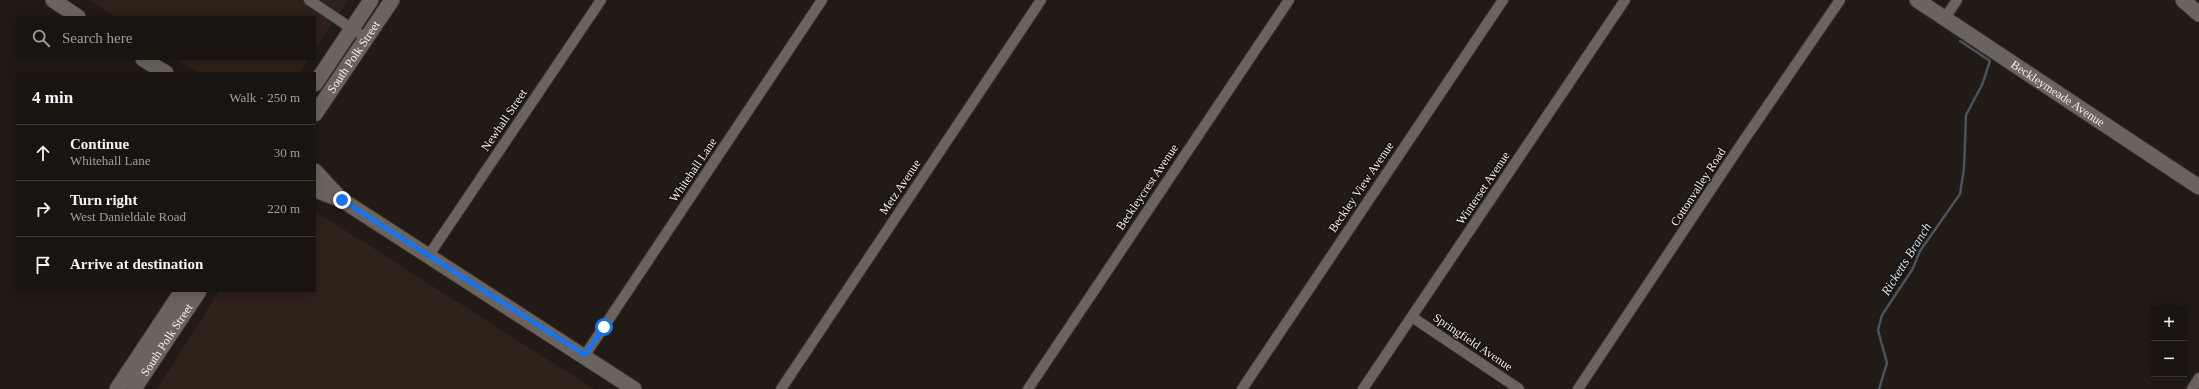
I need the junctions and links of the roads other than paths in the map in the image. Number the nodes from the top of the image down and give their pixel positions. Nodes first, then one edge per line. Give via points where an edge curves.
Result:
1 (53, 0) edge
2 (309, 0) edge
3 (371, 0) edge
4 (392, 0) edge
5 (601, 0) edge
6 (822, 0) edge
7 (1041, 0) edge
8 (1289, 0) edge
9 (1503, 0) edge
10 (1625, 0) edge
11 (1840, 0) edge
12 (1917, 0) edge
13 (1957, 0) edge
14 (2183, 0) edge
15 (2199, 14) edge
16 (77, 16) edge
17 (1945, 18) junction
18 (352, 29) junction
19 (366, 38) junction
20 (148, 65) edge
21 (164, 72) edge
22 (316, 83) edge
23 (316, 113) edge
24 (316, 172) edge
25 (2199, 187) edge
26 (316, 190) edge
27 (342, 200) junction
28 (429, 255) junction
29 (182, 292) edge
30 (198, 292) edge
31 (180, 308) junction
32 (1412, 317) junction
33 (585, 355) junction
34 (2199, 378) edge
35 (117, 389) edge
36 (134, 389) edge
37 (634, 389) edge
38 (781, 389) edge
39 (1028, 389) edge
40 (1242, 389) edge
41 (1363, 389) edge
42 (1519, 389) edge
43 (1578, 389) edge
44 (2192, 389) edge

1 - 16 street
2 - 18 street
3 - 18 street, South Polk Street
4 - 19 street, South Polk Street
5 - 28 street, Newhall Street
6 - 33 street, Whitehall Lane
7 - 38 street, Metz Avenue
8 - 39 street, Beckleycrest Avenue
9 - 40 street, Beckley View Avenue
10 - 32 street, Winterset Avenue
11 - 43 street, Cottonvalley Road
12 - 17 street, Beckleymeade Avenue
13 - 17 street
14 - 15 street
17 - 25 street, Beckleymeade Avenue
18 - 19 street
18 - 22 street, South Polk Street
19 - 23 street, South Polk Street
20 - 21 street
24 - 27 street
26 - 27 street
27 - 28 street
28 - 33 street
29 - 31 street, South Polk Street
30 - 31 street, South Polk Street
31 - 35 street, South Polk Street
31 - 36 street, South Polk Street
32 - 41 street, Winterset Avenue
32 - 42 street, Springfield Avenue
33 - 37 street
34 - 44 street

